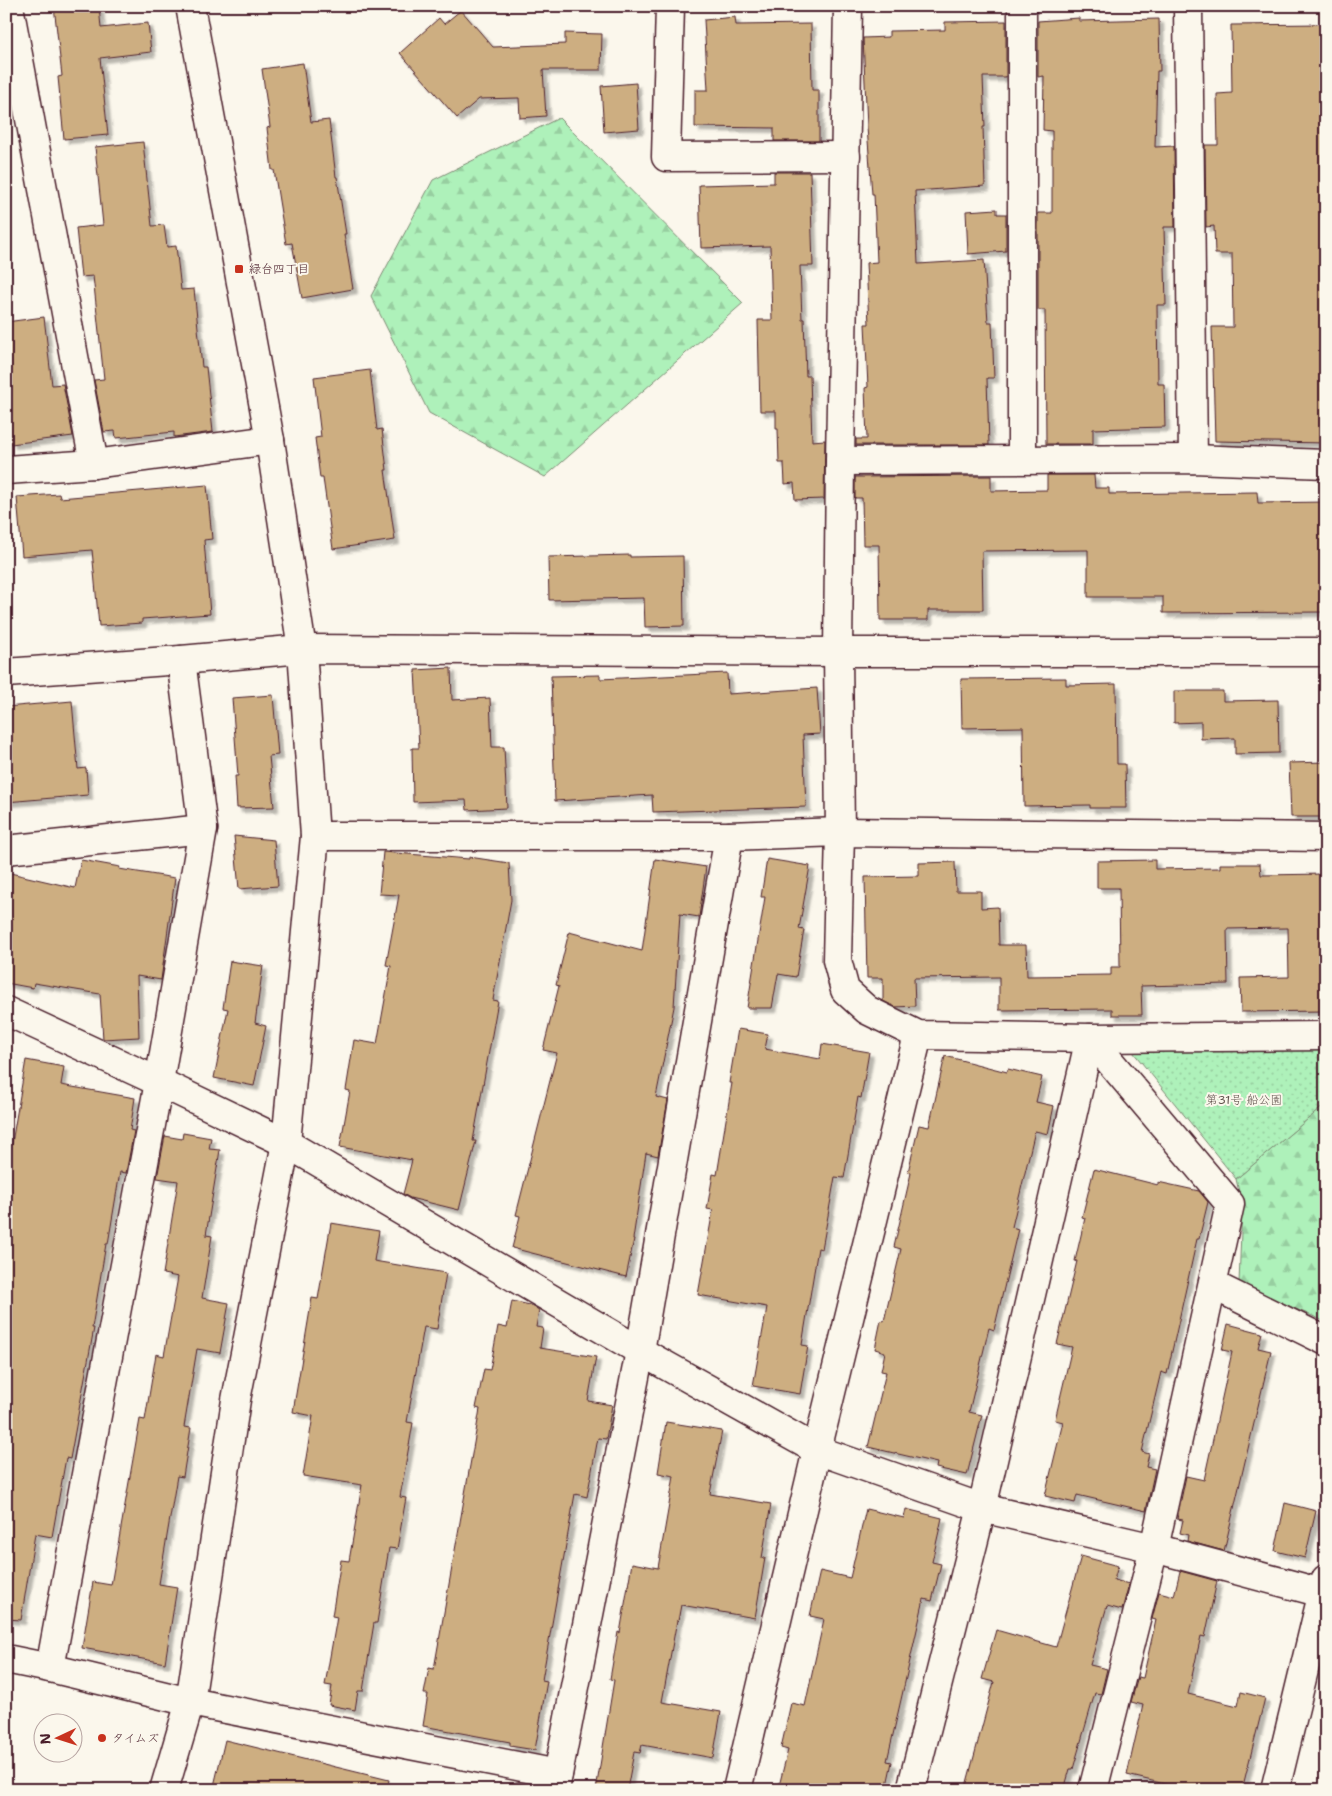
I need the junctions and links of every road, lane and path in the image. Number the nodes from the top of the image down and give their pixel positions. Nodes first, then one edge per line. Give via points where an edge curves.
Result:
1 (10, 6) edge
2 (190, 6) edge
3 (670, 6) edge
4 (848, 6) edge
5 (1022, 6) edge
6 (1188, 6) edge
7 (846, 156) junction
8 (270, 440) junction
9 (1022, 459) junction
10 (1193, 459) junction
11 (840, 461) junction
12 (94, 464) junction
13 (1326, 464) edge
14 (6, 470) edge
15 (302, 649) junction
16 (838, 652) junction
17 (1326, 652) edge
18 (181, 660) junction
19 (6, 672) edge
20 (203, 829) junction
21 (840, 832) junction
22 (315, 836) junction
23 (729, 836) junction
24 (1326, 837) edge
25 (6, 850) edge
26 (6, 1011) edge
27 (918, 1035) junction
28 (1326, 1036) edge
29 (1090, 1038) junction
30 (159, 1082) junction
31 (286, 1143) junction
32 (1214, 1285) junction
33 (1326, 1341) edge
34 (640, 1351) junction
35 (817, 1450) junction
36 (982, 1508) junction
37 (1154, 1548) junction
38 (1325, 1589) edge
39 (6, 1658) edge
40 (50, 1668) junction
41 (190, 1702) junction
42 (556, 1782) edge
43 (164, 1790) edge
44 (737, 1790) edge
45 (911, 1790) edge
46 (1093, 1790) edge
47 (1275, 1790) edge

1 - 12 street
2 - 8 street
3 - 7 street via 666,157
4 - 7 street
5 - 9 street
6 - 10 street
7 - 11 street
8 - 12 street
8 - 15 street
9 - 10 street
9 - 11 street
10 - 13 street
11 - 16 street
12 - 14 street
15 - 16 street
15 - 18 street
15 - 22 street
16 - 17 street
16 - 21 street
18 - 19 street
18 - 20 street
20 - 25 street
20 - 30 street
21 - 23 street
21 - 24 street
21 - 27 street via 837,960 845,990 867,1010
22 - 23 street
22 - 31 street
23 - 34 street
26 - 30 street
27 - 29 street
27 - 35 street
28 - 29 street
29 - 32 street via 1230,1204
29 - 36 street
30 - 31 street
30 - 40 street
31 - 34 street
31 - 41 street via 236,1400
32 - 33 street
32 - 37 street
34 - 35 street
34 - 42 street
35 - 36 street
35 - 44 street
36 - 37 street
36 - 45 street
37 - 38 street
37 - 46 street
38 - 47 street
39 - 40 street
40 - 41 street
41 - 42 street
41 - 43 street

